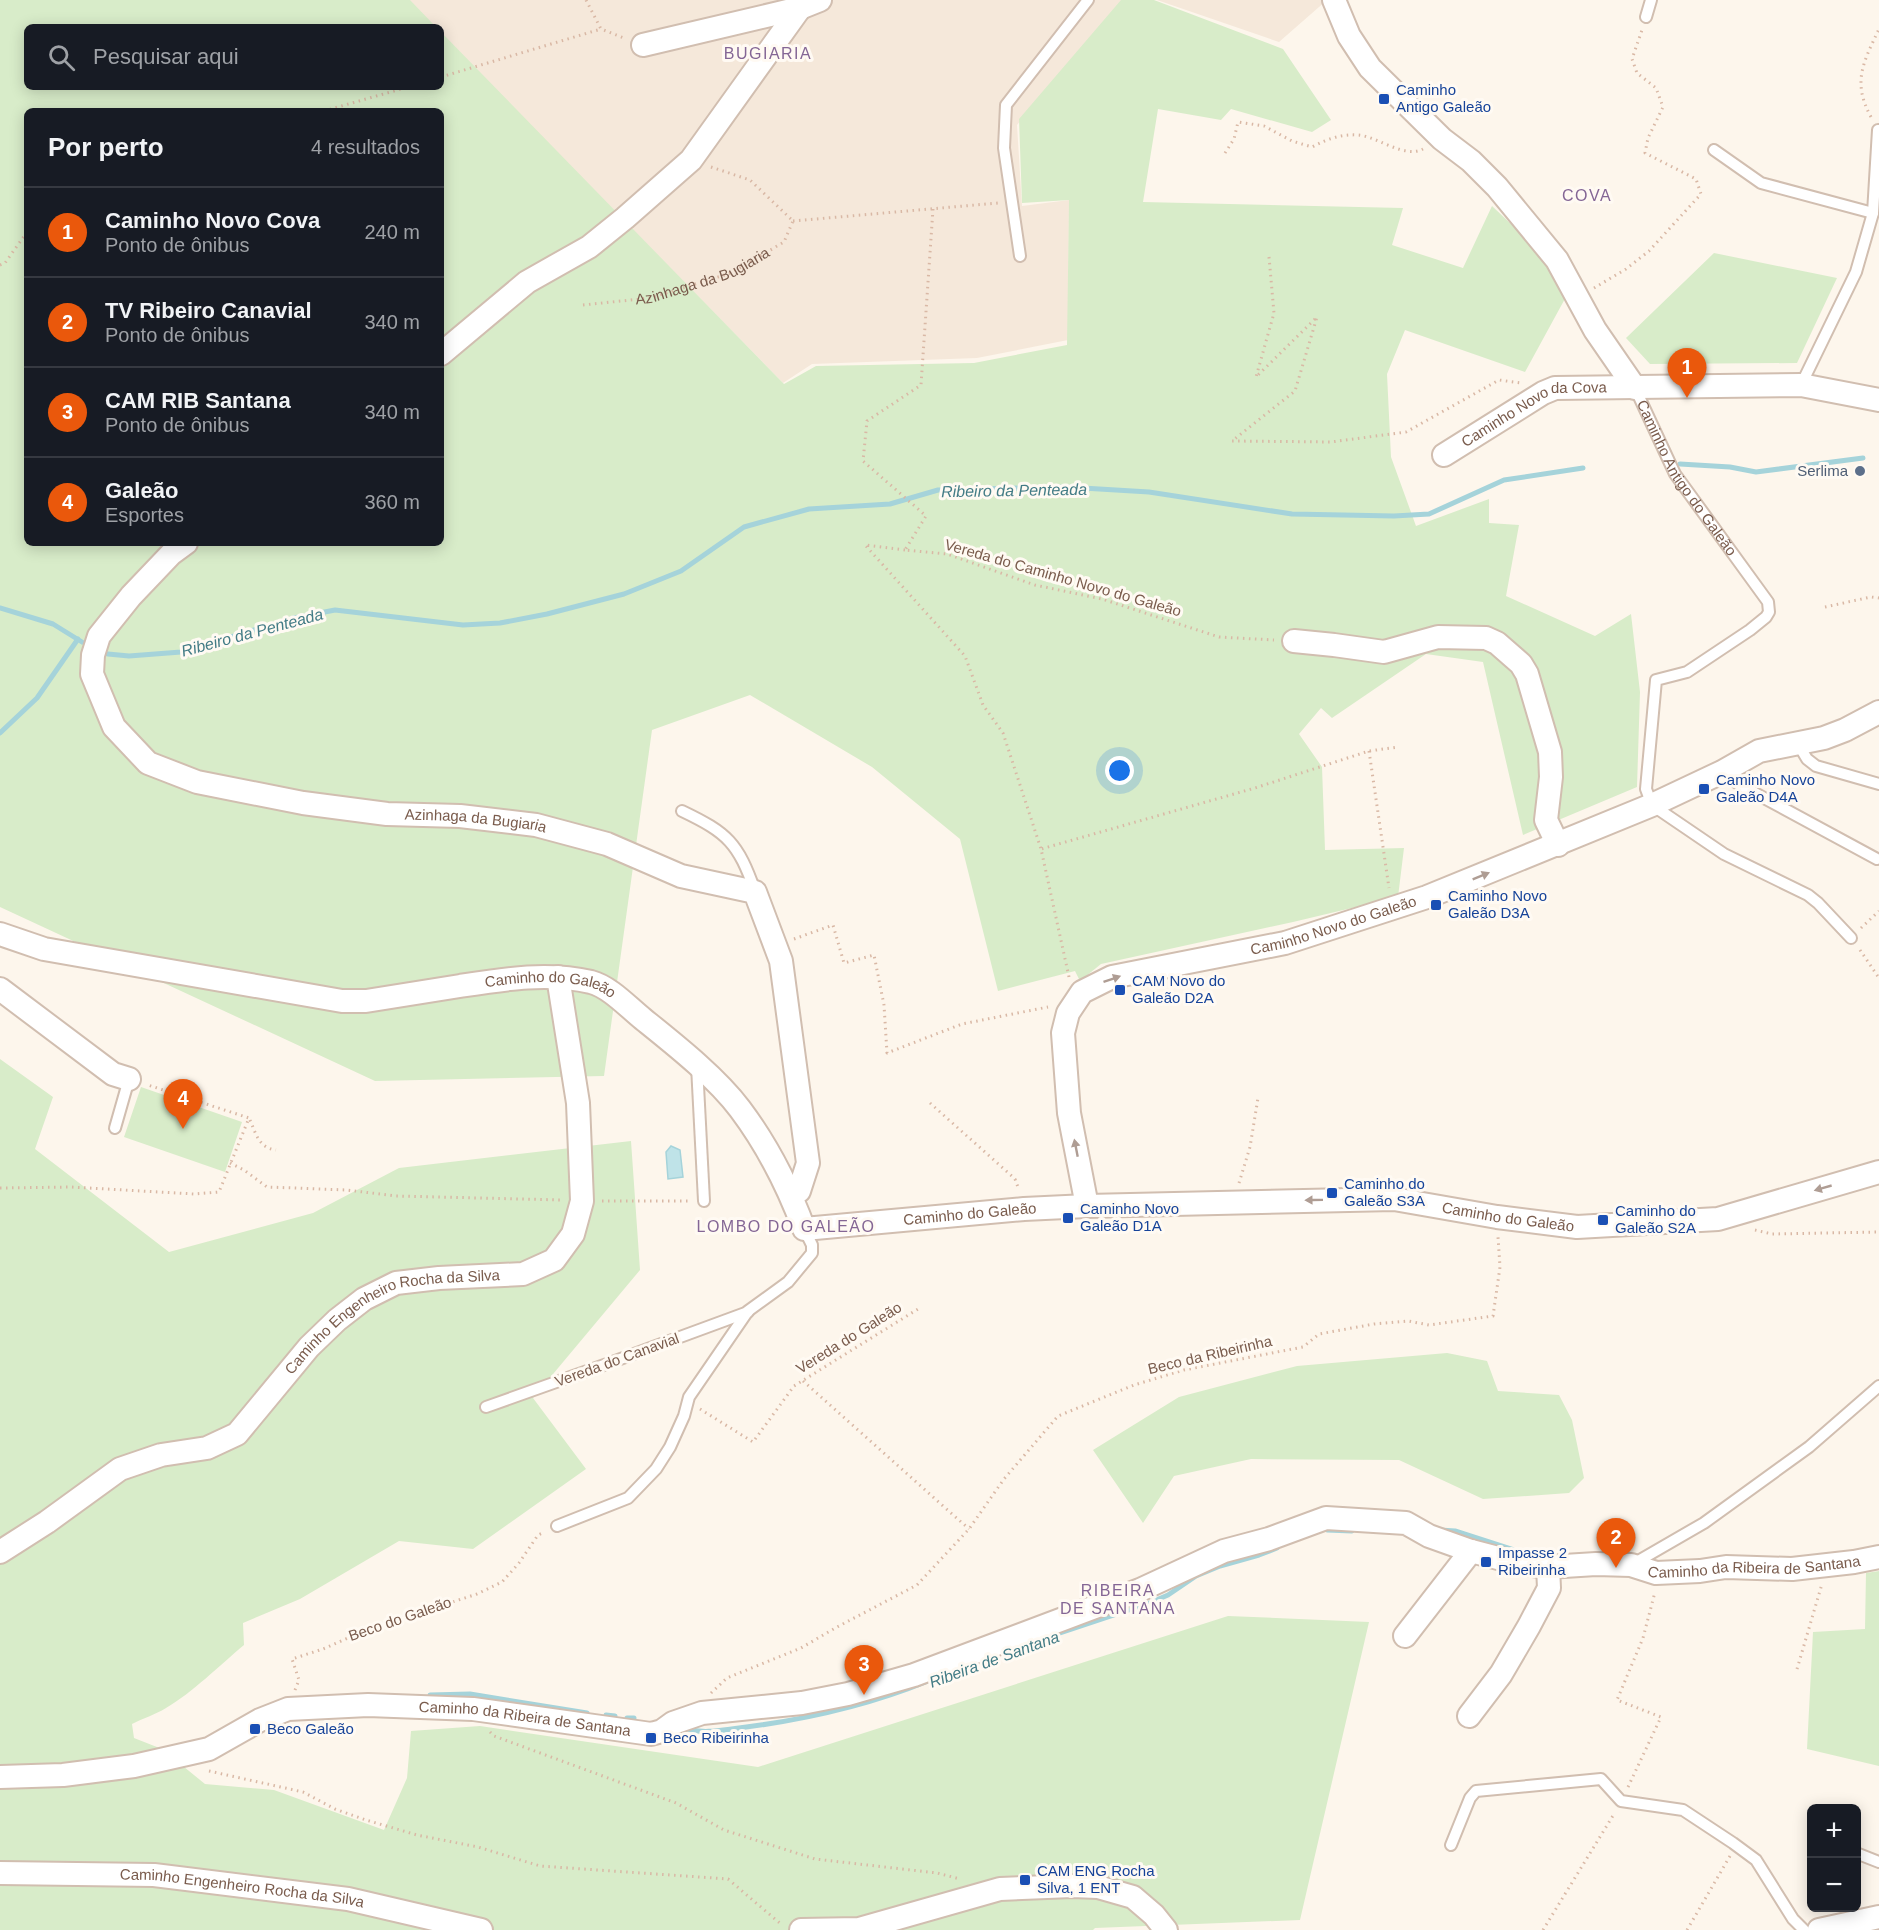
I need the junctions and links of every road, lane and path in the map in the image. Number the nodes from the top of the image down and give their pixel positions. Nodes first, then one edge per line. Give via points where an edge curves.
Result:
1 (586, 0) edge
2 (1088, 0) edge
3 (1334, 0) edge
4 (1651, 0) edge
5 (810, 4) edge
6 (1646, 17) joint
7 (602, 29) junction
8 (1879, 29) edge
9 (642, 45) joint
10 (444, 76) edge
11 (398, 90) edge
12 (334, 108) edge
13 (1878, 130) edge
14 (1442, 139) junction
15 (1714, 150) dead end
16 (1225, 153) dead end
17 (691, 160) junction
18 (1011, 202) junction
19 (933, 209) junction
20 (1873, 213) junction
21 (793, 221) junction
22 (24, 236) edge
23 (1020, 256) dead end
24 (1269, 257) dead end
25 (0, 265) edge
26 (1577, 298) junction
27 (583, 305) dead end
28 (444, 351) edge
29 (1522, 383) dead end
30 (1801, 385) junction
31 (1635, 388) junction
32 (1879, 400) edge
33 (1444, 455) dead end
34 (182, 546) edge
35 (905, 550) junction
36 (1879, 598) edge
37 (1825, 607) dead end
38 (1294, 641) joint
39 (1879, 712) edge
40 (1798, 744) junction
41 (1398, 747) dead end
42 (1369, 750) junction
43 (1722, 772) junction
44 (1879, 784) edge
45 (1652, 805) junction
46 (682, 811) dead end
47 (1558, 845) junction
48 (1041, 849) junction
49 (1876, 859) dead end
50 (755, 892) junction
51 (1392, 908) junction
52 (1879, 911) edge
53 (0, 934) edge
54 (1851, 938) junction
55 (776, 946) junction
56 (558, 977) junction
57 (1879, 978) edge
58 (0, 989) edge
59 (1074, 1002) junction
60 (697, 1066) junction
61 (129, 1079) junction
62 (1258, 1098) dead end
63 (930, 1103) dead end
64 (249, 1118) junction
65 (115, 1128) dead end
66 (276, 1150) dead end
67 (230, 1164) junction
68 (1879, 1172) edge
69 (0, 1188) edge
70 (792, 1194) junction
71 (582, 1201) junction
72 (704, 1201) joint
73 (1233, 1202) junction
74 (1087, 1206) junction
75 (1024, 1209) junction
76 (1497, 1217) junction
77 (804, 1228) junction
78 (1751, 1229) dead end
79 (1879, 1232) edge
80 (918, 1309) dead end
81 (748, 1311) junction
82 (803, 1381) junction
83 (1879, 1386) edge
84 (688, 1402) junction
85 (486, 1407) dead end
86 (557, 1526) dead end
87 (969, 1529) junction
88 (538, 1535) dead end
89 (1472, 1551) junction
90 (0, 1552) edge
91 (1879, 1557) edge
92 (1630, 1565) junction
93 (1828, 1565) junction
94 (1548, 1567) junction
95 (1660, 1573) junction
96 (1405, 1636) dead end
97 (1797, 1669) dead end
98 (288, 1709) junction
99 (702, 1713) junction
100 (1469, 1716) dead end
101 (494, 1736) dead end
102 (208, 1749) junction
103 (0, 1777) edge
104 (1621, 1801) junction
105 (1450, 1845) dead end
106 (1736, 1845) junction
107 (1861, 1855) edge
108 (1879, 1863) edge
109 (0, 1873) edge
110 (968, 1881) dead end
111 (1879, 1917) edge
112 (481, 1930) edge
113 (788, 1930) edge
114 (801, 1930) edge
115 (1166, 1930) edge
116 (1543, 1930) edge
117 (1687, 1930) edge
118 (1804, 1930) edge
119 (1819, 1930) edge

1 - 7 path
2 - 18 lane via 1006,105 1004,148
3 - 14 street, Caminho Antigo do Galeão via 1349,36 1370,68
4 - 6 lane
5 - 9 street
5 - 17 street
6 - 26 path via 1632,59 1637,74 1656,88 1663,107 1645,153 1696,179 1701,194 1649,251
7 - 9 path
7 - 10 path
8 - 13 path via 1865,59 1860,86 1864,104
11 - 12 path
13 - 20 lane
14 - 16 path via 1418,152 1390,147 1360,135 1331,137 1312,147 1264,126 1238,122
14 - 26 street, Caminho Antigo do Galeão via 1471,161 1505,196 1557,260
15 - 20 lane via 1761,183
17 - 21 path via 750,180
17 - 28 street via 589,247 527,282
18 - 19 path
18 - 23 lane
19 - 21 path
19 - 35 path via 921,386 867,421 863,461 926,516
20 - 30 lane via 1856,272
21 - 27 path, Azinhaga da Bugiaria via 784,242 732,273 650,298
22 - 25 path
24 - 29 path via 1274,313 1256,377 1317,317 1295,392 1232,441 1331,442 1406,432 1499,380
26 - 31 street, Caminho Antigo do Galeão
30 - 31 street, Caminho Novo da Cova
30 - 32 street, Caminho Novo da Cova
31 - 33 street, Caminho Novo da Cova via 1550,390
31 - 45 lane, Caminho Antigo do Galeão via 1675,474 1768,602 1769,612 1750,630 1687,672 1656,680 1646,789
34 - 50 street, Azinhaga da Bugiaria via 131,596 96,646 92,674 114,727 148,763 197,782 303,803 387,814 460,816 536,825 607,844 681,876
35 - 38 path, Vereda do Caminho Novo do Galeão via 947,554 1035,585 1102,599 1219,637
35 - 48 path, Vereda do Caminho Novo do Galeão via 865,545 965,656 982,705 1003,733
36 - 37 path
38 - 47 street via 1384,652 1438,637 1486,638 1497,643 1527,674 1550,752 1546,820
39 - 40 street, Caminho Novo do Galeão via 1845,730
40 - 43 street, Caminho Novo do Galeão via 1759,752
40 - 44 lane via 1816,766
41 - 42 path
42 - 48 path via 1255,788
42 - 51 path
43 - 45 street, Caminho Novo do Galeão
43 - 49 lane
45 - 47 street, Caminho Novo do Galeão
45 - 54 lane via 1724,854 1808,895
46 - 50 lane via 712,825 732,842
51 -> 47 street, Caminho Novo do Galeão
48 - 59 path
50 - 55 street
59 -> 51 street, Caminho Novo do Galeão via 1083,992 1112,977 1285,943
52 - 54 path
53 - 56 street, Caminho do Galeão via 44,949 342,1000 366,1001 514,978
54 - 57 path
55 - 59 path via 833,925 844,963 874,955 885,1005 887,1053 962,1024
55 - 70 street via 808,1163 799,1191
56 - 60 street, Caminho do Galeão via 594,983 616,996
56 - 71 street, Caminho Engenheiro Rocha da Silva via 578,1103
58 - 61 street via 113,1074
74 -> 59 street via 1069,1113 1063,1033
60 - 70 street, Caminho do Galeão via 739,1107
60 - 72 lane
61 - 64 path
61 - 65 lane
62 - 73 path via 1250,1147
63 - 75 path via 1015,1179
64 - 66 path via 258,1140 267,1149
64 - 67 path
67 - 69 path via 219,1192
67 - 71 path via 267,1187 396,1196
68 -> 76 street, Caminho do Galeão via 1718,1219 1577,1227
70 - 77 street, Caminho do Galeão
71 - 72 path
71 - 90 street, Caminho Engenheiro Rocha da Silva via 573,1234 554,1260 523,1274 396,1283 364,1299 309,1347 237,1434 207,1448 161,1455 120,1469
73 - 74 street, Caminho do Galeão
76 -> 73 street, Caminho do Galeão via 1394,1199
74 - 75 street, Caminho do Galeão
75 - 77 street, Caminho do Galeão
76 - 87 path, Beco da Ribeirinha via 1500,1268 1493,1316 1429,1325 1408,1321 1374,1324 1319,1334 1302,1347 1184,1370 1089,1402 1058,1416 1004,1479
77 - 81 lane via 812,1253 788,1282
78 - 79 path via 1772,1234
80 - 82 path, Vereda do Galeão
81 - 84 lane
81 - 85 lane, Vereda do Canavial
82 - 84 path, Vereda do Galeão via 794,1386 753,1442
82 - 87 path
83 - 92 lane via 1809,1447 1714,1516
84 - 86 lane via 670,1447 656,1469 628,1498
87 - 99 path, Beco da Ribeirinha via 917,1585 801,1648 727,1678 714,1688
88 - 98 path, Beco do Galeão via 502,1582 292,1659 299,1680
89 - 94 street, Caminho da Ribeira de Santana
89 - 96 street
89 - 99 street, Caminho da Ribeira de Santana via 1406,1523 1326,1518 1224,1551 1140,1590 914,1675 802,1703
91 - 93 street, Caminho da Ribeira de Santana
92 - 94 street, Caminho da Ribeira de Santana
92 - 95 street, Caminho da Ribeira de Santana
93 - 95 street, Caminho da Ribeira de Santana
93 - 97 path
94 - 100 street via 1549,1588 1529,1626 1501,1674
95 - 104 path via 1643,1638 1617,1700 1661,1717
98 - 99 street, Caminho da Ribeira de Santana via 368,1705 473,1709 651,1734
98 - 102 street, Caminho da Ribeira de Santana
101 - 110 path via 676,1803 724,1830 815,1859 937,1873
102 - 103 street, Caminho da Ribeira de Santana via 134,1766 63,1775
102 - 113 path via 209,1772 303,1792 366,1820 540,1866 728,1879
104 - 105 lane via 1601,1779 1476,1791
104 - 106 lane via 1683,1810
104 - 116 path
106 - 117 path
106 - 118 lane via 1756,1860
107 - 108 lane
109 - 112 street, Caminho Engenheiro Rocha da Silva via 154,1875 348,1899
111 - 119 street
114 - 115 street via 859,1929 1000,1888 1072,1886 1098,1887 1133,1897

